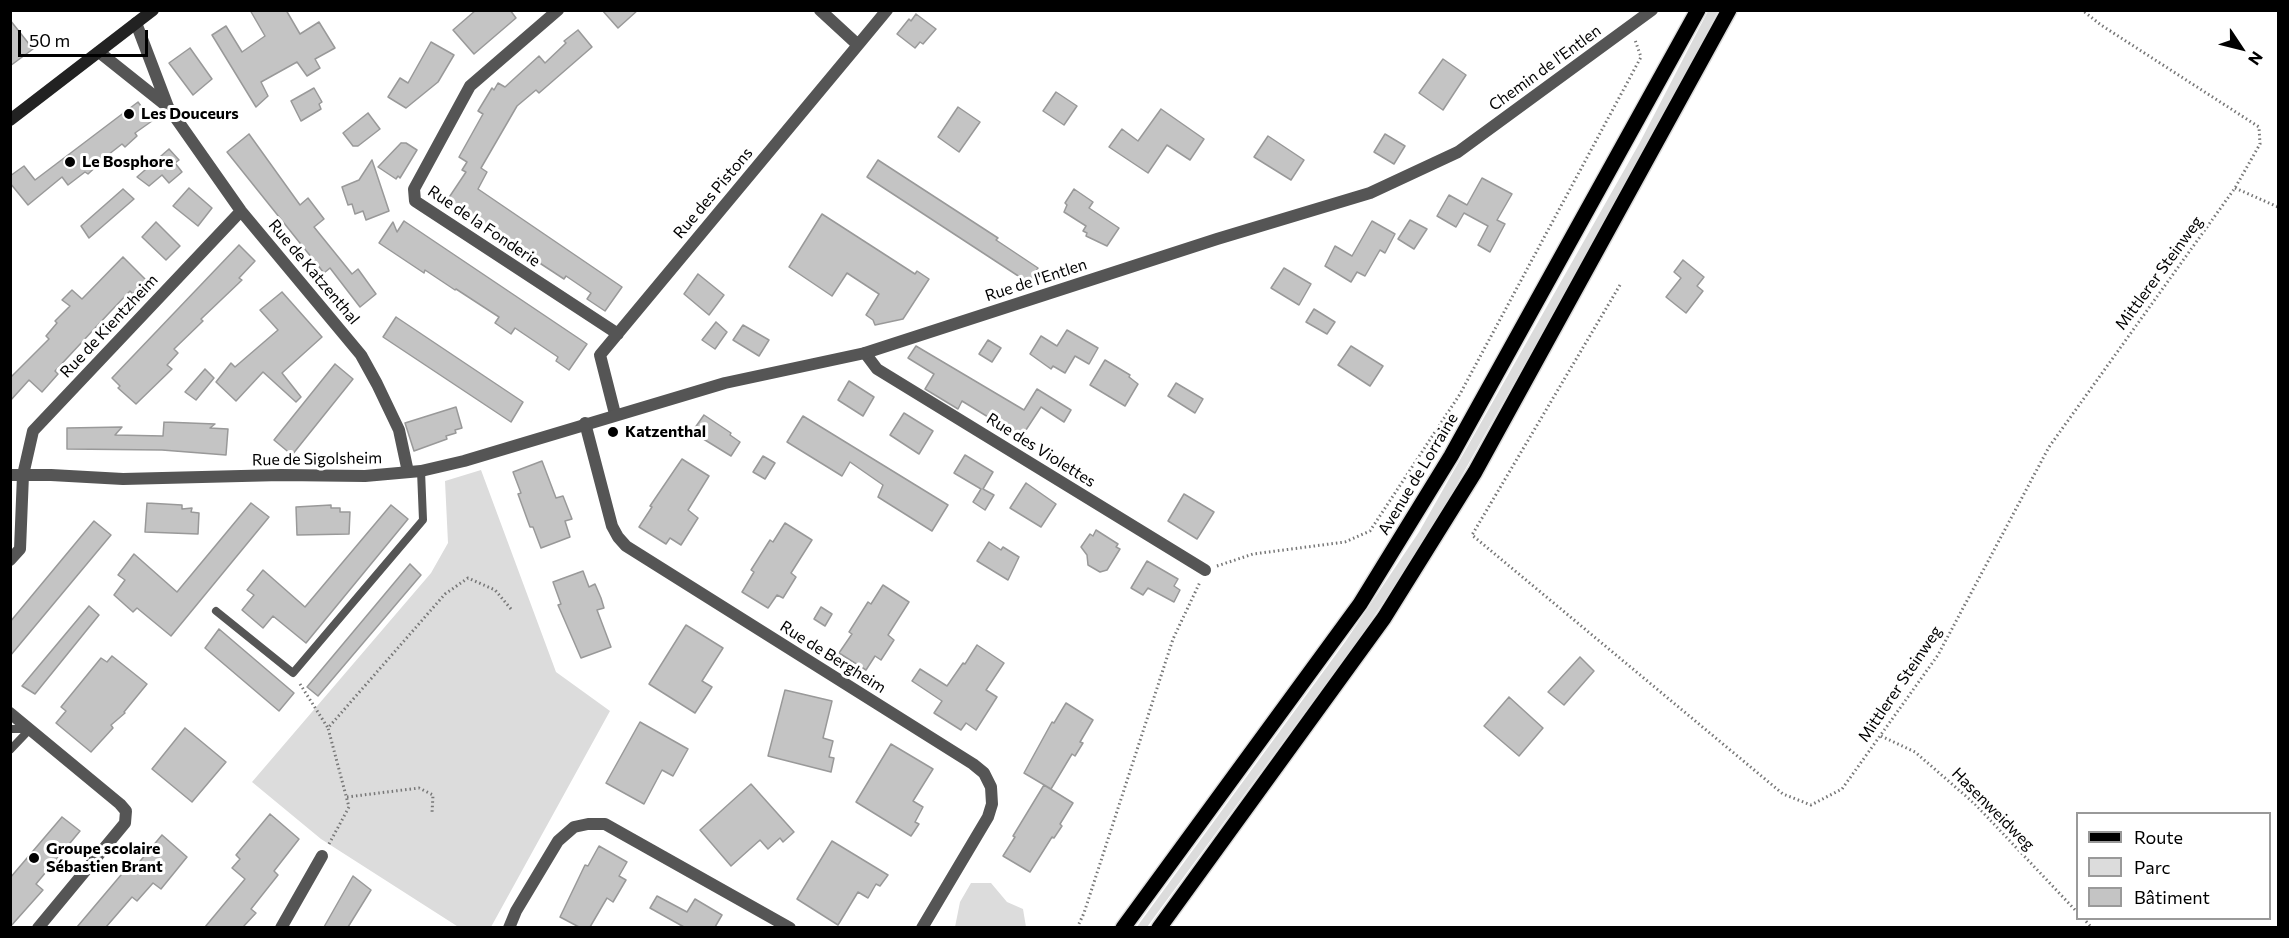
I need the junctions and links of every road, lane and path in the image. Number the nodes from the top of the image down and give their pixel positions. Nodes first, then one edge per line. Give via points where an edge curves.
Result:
1 (153, 10) edge
2 (558, 10) edge
3 (820, 10) edge
4 (887, 10) edge
5 (1652, 10) edge
6 (1698, 10) edge
7 (1729, 10) edge
8 (2082, 10) edge
9 (136, 23) junction
10 (1630, 26) junction
11 (858, 45) junction
12 (99, 52) junction
13 (168, 107) junction
14 (10, 120) edge
15 (1458, 152) joint
16 (2235, 188) junction
17 (2278, 207) edge
18 (241, 211) junction
19 (1620, 285) dead end
20 (618, 334) junction
21 (865, 353) junction
22 (615, 414) junction
23 (585, 423) junction
24 (421, 471) junction
25 (408, 472) junction
26 (17, 475) edge
27 (10, 560) edge
28 (1205, 570) junction
29 (511, 609) dead end
30 (216, 611) dead end
31 (293, 673) junction
32 (10, 712) edge
33 (328, 728) junction
34 (10, 729) edge
35 (30, 729) junction
36 (1881, 736) junction
37 (10, 750) edge
38 (346, 797) junction
39 (432, 813) dead end
40 (322, 856) joint
41 (2076, 910) edge
42 (38, 927) edge
43 (281, 927) edge
44 (509, 927) edge
45 (790, 927) edge
46 (922, 927) edge
47 (1077, 927) edge
48 (1123, 927) edge
49 (1159, 927) edge

1 - 9 main road
2 - 20 street, Rue de la Fonderie via 470,86 414,189 415,201
3 - 11 street
4 - 11 street, Rue des Pistons
5 - 10 street, Chemin de l'Entlen
6 - 48 main road, Avenue de Lorraine via 1451,456 1360,604
7 - 49 main road via 1475,472 1384,618
8 - 16 path, Mittlerer Steinweg via 2259,127 2260,144
9 - 12 main road
9 - 13 street, Rue de Katzenthal
10 - 15 street, Chemin de l'Entlen
10 - 28 path via 1641,57 1460,394 1370,531 1345,542 1253,554
11 - 20 street, Rue des Pistons
12 - 13 street, Rue de Katzenthal
12 - 14 main road
13 - 18 street, Rue de Katzenthal
15 - 21 street, Rue de l'Entlen via 1370,193
16 - 17 path
16 - 36 path, Mittlerer Steinweg via 2049,447 1938,655
18 - 25 street, Rue de Katzenthal via 361,355 399,430
18 - 26 street, Rue de Kientzheim via 33,431
19 - 36 path, Mittlerer Steinweg via 1472,535 1783,795 1811,805 1842,789
20 - 22 street, Rue des Pistons via 600,355
21 - 22 street, Rue de l'Entlen via 725,383
21 - 28 street, Rue des Violettes via 877,369
22 - 23 street, Rue de Sigolsheim
23 - 24 street, Rue de Sigolsheim
23 - 46 street, Rue de Bergheim via 612,526 626,546 984,773 991,787 988,817
24 - 25 street, Rue de Sigolsheim
24 - 31 lane via 423,520
25 - 26 street, Rue de Sigolsheim via 123,479
26 - 27 street, Rue de Kientzheim via 20,549
28 - 47 path via 1173,639
29 - 33 path via 495,590 468,578 445,594
30 - 31 lane
31 - 33 path
32 - 35 street
33 - 38 path
34 - 35 lane
35 - 37 lane
35 - 42 street via 126,812 125,823
36 - 41 path, Hasenweidweg via 1915,752 1975,804
38 - 39 path via 419,788 434,795
38 - 40 path via 349,807
40 - 43 street
44 - 45 street via 558,841 574,827 605,824

